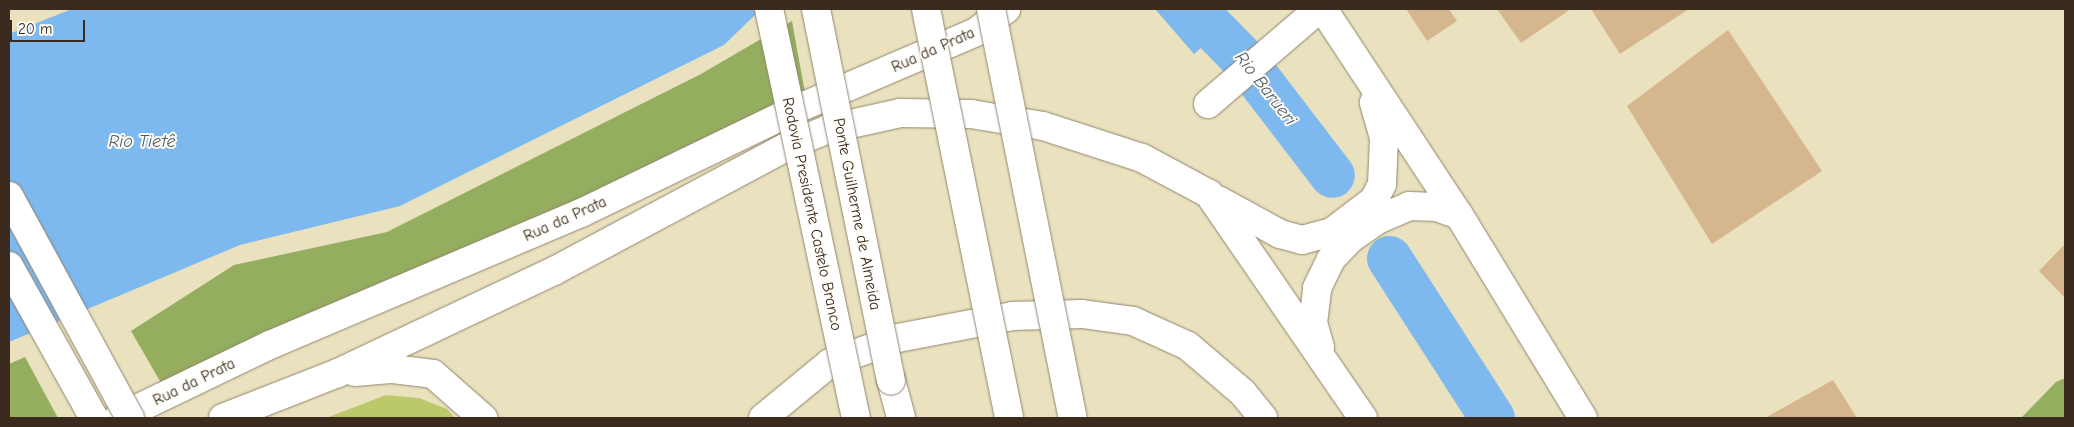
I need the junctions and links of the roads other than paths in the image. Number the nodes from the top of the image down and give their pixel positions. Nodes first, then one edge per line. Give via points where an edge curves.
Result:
1 (770, 9) edge
2 (816, 9) edge
3 (926, 9) edge
4 (991, 9) edge
5 (1006, 9) edge
6 (1319, 9) edge
7 (1322, 9) edge
8 (1365, 71) junction
9 (1208, 104) dead end
10 (1209, 194) junction
11 (9, 196) edge
12 (1458, 215) junction
13 (9, 266) edge
14 (1322, 356) junction
15 (338, 373) junction
16 (94, 418) edge
17 (118, 418) edge
18 (130, 418) edge
19 (223, 418) edge
20 (483, 418) edge
21 (763, 418) edge
22 (856, 418) edge
23 (901, 418) edge
24 (1009, 418) edge
25 (1072, 418) edge
26 (1263, 418) edge
27 (1363, 418) edge
28 (1582, 418) edge

1 - 22 main road, Rodovia Presidente Castelo Branco, bridge
2 - 23 main road, Ponte Guilherme de Almeida, bridge
3 - 24 main road, bridge
4 - 25 main road, bridge
5 - 17 main road, Rua da Prata via 976,32 792,111 581,213 270,345
6 - 9 main road
7 - 8 main road
8 - 10 main road via 1384,138 1382,184 1374,200 1332,232 1302,240 1259,225
8 - 12 main road
10 - 14 main road
10 - 15 main road via 1152,162 1087,139 971,114 900,113 828,129 554,271
11 - 18 main road, bridge
12 - 14 main road via 1437,207 1409,206 1379,219 1331,259 1317,288 1313,322
12 - 28 main road
13 - 16 main road
14 - 27 main road
15 - 19 main road
15 - 20 main road via 393,369 433,374
21 - 26 main road via 830,363 898,338 1013,316 1082,314 1133,321 1188,346 1243,393

